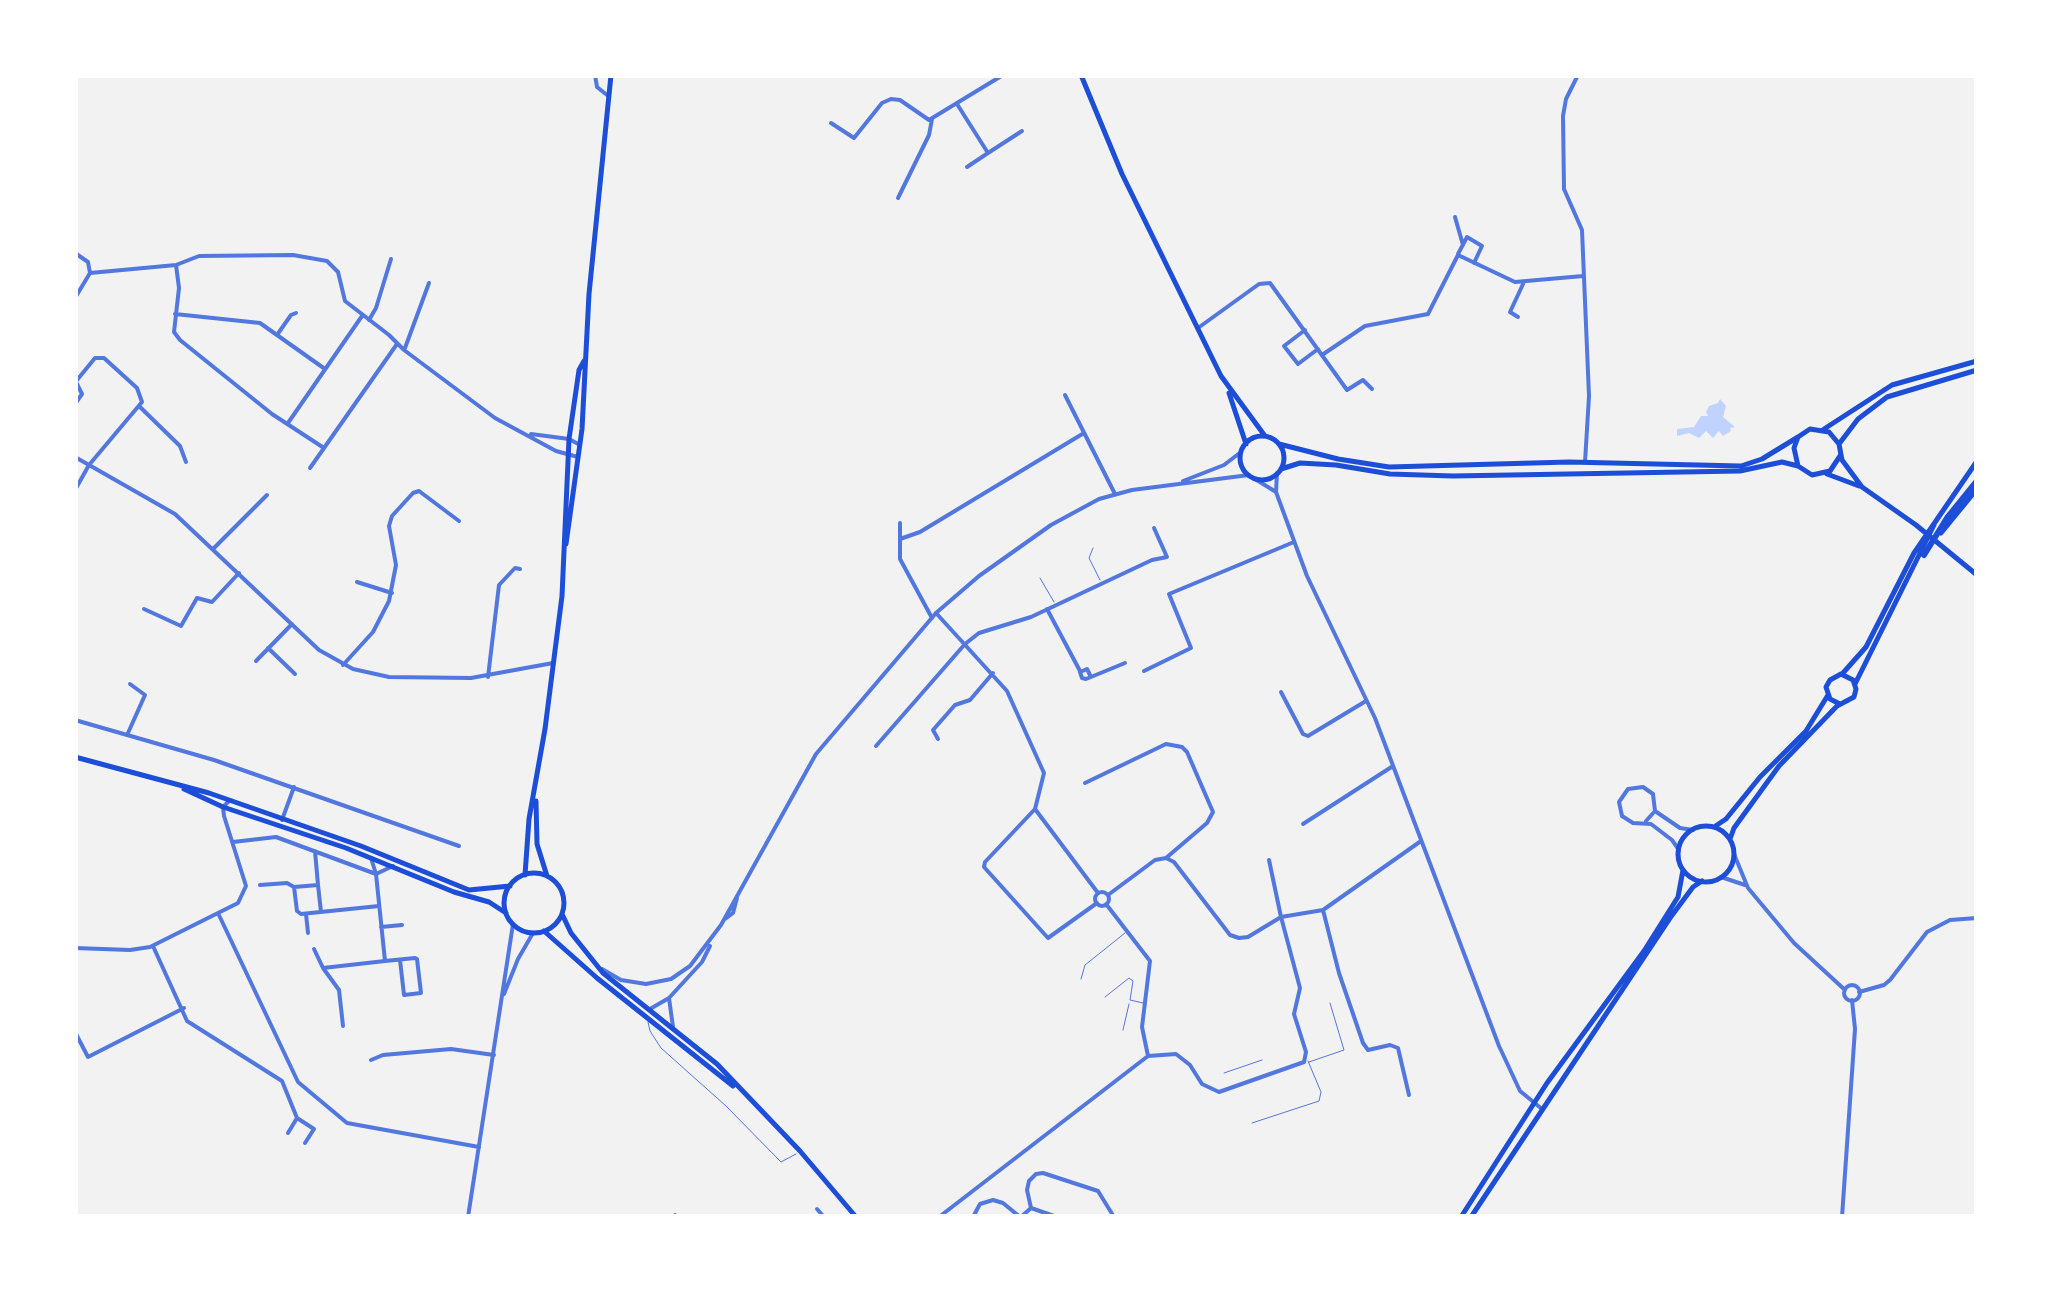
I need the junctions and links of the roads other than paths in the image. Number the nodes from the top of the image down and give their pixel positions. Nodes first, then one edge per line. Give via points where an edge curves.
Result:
1 (594, 75) edge
2 (611, 75) edge
3 (1003, 75) edge
4 (1081, 75) edge
5 (1578, 75) edge
6 (610, 96) junction
7 (957, 104) junction
8 (932, 119) junction
9 (831, 123) dead end
10 (1022, 131) dead end
11 (988, 154) junction
12 (967, 168) dead end
13 (898, 198) dead end
14 (1454, 217) dead end
15 (1463, 245) junction
16 (75, 253) edge
17 (1458, 255) junction
18 (391, 258) dead end
19 (1474, 263) junction
20 (176, 265) junction
21 (90, 273) junction
22 (1583, 276) junction
23 (1524, 282) junction
24 (429, 283) dead end
25 (75, 298) edge
26 (175, 314) junction
27 (296, 314) dead end
28 (362, 316) junction
29 (1518, 317) dead end
30 (368, 320) junction
31 (1198, 328) junction
32 (1305, 330) junction
33 (277, 335) junction
34 (397, 344) junction
35 (1318, 348) junction
36 (404, 350) junction
37 (1322, 354) junction
38 (584, 361) junction
39 (1977, 361) edge
40 (326, 369) junction
41 (1977, 370) edge
42 (76, 380) edge
43 (1226, 385) junction
44 (1372, 388) dead end
45 (1064, 395) dead end
46 (75, 404) edge
47 (140, 407) junction
48 (288, 423) junction
49 (1824, 429) junction
50 (527, 433) junction
51 (1084, 433) junction
52 (1265, 436) junction
53 (1798, 437) junction
54 (569, 439) junction
55 (1246, 444) junction
56 (1279, 444) junction
57 (1839, 444) junction
58 (580, 445) junction
59 (324, 448) junction
60 (1241, 452) junction
61 (568, 456) junction
62 (1840, 456) junction
63 (75, 457) edge
64 (578, 457) junction
65 (1977, 461) edge
66 (186, 462) dead end
67 (1585, 462) junction
68 (90, 465) junction
69 (1798, 466) junction
70 (310, 468) dead end
71 (1279, 471) junction
72 (1824, 474) junction
73 (1252, 477) junction
74 (1173, 484) junction
75 (1977, 485) edge
76 (1862, 487) junction
77 (75, 490) edge
78 (1276, 492) junction
79 (1115, 494) junction
80 (266, 495) dead end
81 (1942, 512) junction
82 (459, 521) dead end
83 (900, 524) dead end
84 (1154, 528) dead end
85 (900, 539) junction
86 (1294, 542) junction
87 (1093, 548) dead end
88 (213, 549) junction
89 (565, 552) junction
90 (1924, 554) joint
91 (520, 569) dead end
92 (239, 573) junction
93 (1977, 573) edge
94 (1040, 578) dead end
95 (357, 582) dead end
96 (1906, 582) junction
97 (1102, 583) junction
98 (392, 594) junction
99 (1055, 605) junction
100 (144, 609) dead end
101 (1047, 609) junction
102 (934, 616) junction
103 (292, 624) junction
104 (965, 644) junction
105 (268, 648) junction
106 (256, 661) dead end
107 (1124, 663) dead end
108 (553, 664) junction
109 (344, 665) junction
110 (1144, 670) dead end
111 (993, 672) junction
112 (295, 674) dead end
113 (1840, 674) junction
114 (488, 677) junction
115 (130, 684) dead end
116 (1855, 684) junction
117 (1281, 692) dead end
118 (1828, 695) junction
119 (1366, 701) junction
120 (1840, 704) junction
121 (75, 720) edge
122 (128, 733) junction
123 (938, 740) dead end
124 (876, 746) dead end
125 (75, 757) edge
126 (1393, 766) junction
127 (1086, 783) dead end
128 (177, 786) junction
129 (294, 787) junction
130 (535, 796) junction
131 (230, 800) junction
132 (223, 807) junction
133 (1035, 810) junction
134 (1655, 811) junction
135 (238, 812) junction
136 (282, 820) junction
137 (226, 822) junction
138 (1646, 822) junction
139 (1303, 824) dead end
140 (1714, 827) junction
141 (1693, 830) junction
142 (1730, 839) junction
143 (1420, 841) junction
144 (233, 842) junction
145 (458, 846) dead end
146 (1679, 850) junction
147 (315, 851) junction
148 (1734, 854) junction
149 (371, 858) junction
150 (1166, 858) junction
151 (1269, 860) dead end
152 (393, 866) junction
153 (1684, 870) junction
154 (376, 874) junction
155 (525, 875) junction
156 (547, 876) junction
157 (1721, 878) junction
158 (1702, 881) junction
159 (260, 885) dead end
160 (318, 885) junction
161 (510, 886) junction
162 (1748, 886) junction
163 (294, 887) junction
164 (1098, 893) junction
165 (1108, 895) junction
166 (1097, 903) junction
167 (1106, 904) junction
168 (379, 906) junction
169 (1323, 910) junction
170 (321, 912) junction
171 (506, 912) junction
172 (218, 913) junction
173 (306, 914) junction
174 (562, 914) junction
175 (1280, 917) junction
176 (1977, 918) edge
177 (512, 924) junction
178 (402, 925) dead end
179 (381, 927) junction
180 (1128, 929) junction
181 (544, 931) junction
182 (308, 933) dead end
183 (534, 933) junction
184 (714, 937) junction
185 (153, 946) junction
186 (75, 948) edge
187 (314, 949) dead end
188 (400, 960) junction
189 (385, 961) junction
190 (594, 963) junction
191 (323, 968) junction
192 (1081, 978) dead end
193 (1845, 990) junction
194 (1860, 992) junction
195 (1105, 997) dead end
196 (669, 998) junction
197 (1130, 1000) junction
198 (1852, 1000) junction
199 (1330, 1002) dead end
200 (501, 1003) junction
201 (629, 1003) junction
202 (1146, 1004) junction
203 (1156, 1006) dead end
204 (184, 1008) junction
205 (650, 1010) junction
206 (648, 1019) junction
207 (343, 1026) dead end
208 (673, 1027) junction
209 (1123, 1030) dead end
210 (75, 1032) edge
211 (494, 1055) junction
212 (1148, 1056) junction
213 (371, 1060) dead end
214 (1262, 1060) dead end
215 (1307, 1060) junction
216 (1224, 1073) dead end
217 (743, 1094) junction
218 (1408, 1095) dead end
219 (1534, 1104) junction
220 (1542, 1109) junction
221 (297, 1118) junction
222 (1252, 1122) dead end
223 (288, 1133) dead end
224 (305, 1143) dead end
225 (479, 1148) junction
226 (800, 1151) junction
227 (1030, 1208) junction
228 (817, 1209) dead end
229 (942, 1216) edge
230 (468, 1217) edge
231 (824, 1217) edge
232 (856, 1217) edge
233 (972, 1217) edge
234 (1021, 1217) edge
235 (1057, 1217) edge
236 (1114, 1217) edge
237 (1461, 1217) edge
238 (1471, 1217) edge
239 (1842, 1217) edge

1 - 6 street
2 - 6 main road
3 - 7 street
4 - 31 main road
5 - 22 street via 1563,116 1564,189 1582,230
6 - 38 main road
7 - 8 street
7 - 11 street
8 - 9 street via 891,99 854,138
8 - 13 street
10 - 11 street
11 - 12 street
14 - 15 street
15 - 17 street
15 - 19 street via 1467,237 1482,246
16 - 21 street
17 - 19 street
17 - 37 street via 1428,314 1366,326
18 - 30 street
19 - 23 street
20 - 21 street
20 - 26 street
20 - 28 street via 199,256 326,261 338,272 343,299
21 - 25 street
22 - 23 street
22 - 67 street via 1590,396
23 - 29 street via 1510,312
24 - 36 street
26 - 33 street via 260,323
26 - 48 street via 180,340
27 - 33 street
28 - 30 street
28 - 40 street
30 - 34 street
31 - 32 street via 1265,282
31 - 43 main road
32 - 35 street
32 - 35 street via 1284,346 1298,364
33 - 40 street
34 - 36 street
34 - 59 street
35 - 37 street
36 - 50 street via 494,418
37 - 44 street via 1348,390 1363,380
38 - 54 main road
38 - 58 main road
39 - 49 main road via 1892,385
40 - 48 street
41 - 57 main road via 1887,397
42 - 46 street via 82,394
42 - 47 street via 94,358 104,358 137,388
43 - 52 main road
43 - 55 main road
45 - 51 street
47 - 66 street via 180,446
47 - 68 street
48 - 59 street
49 - 53 main road
49 - 57 main road
50 - 54 street
50 - 61 street
51 - 79 street
51 - 85 street
52 - 55 main road
52 - 56 main road
53 - 67 main road via 1741,466
53 - 69 main road
54 - 58 street
54 - 61 main road
55 - 60 main road
56 - 67 main road via 1389,466
56 - 71 main road
57 - 62 main road
58 - 64 main road
59 - 70 street
60 - 73 main road
60 - 74 street
61 - 64 street
61 - 89 main road
62 - 72 main road
62 - 76 main road
63 - 68 street
64 - 89 main road
65 - 81 main road
68 - 77 street
68 - 88 street via 175,514
69 - 71 main road via 1452,476 1300,463
69 - 72 main road
71 - 73 main road via 1268,479
71 - 78 street
72 - 76 main road
73 - 74 street
73 - 78 street
74 - 79 street
75 - 90 highway
76 - 93 main road
78 - 86 street
79 - 102 street via 1051,524
80 - 88 street
81 - 96 main road
81 - 113 main road via 1866,647
82 - 98 street via 425,493 413,493 390,521
83 - 85 street
84 - 97 street via 1168,559
85 - 102 street via 907,576
86 - 110 street via 1169,594 1191,648
86 - 119 street
87 - 97 lane via 1089,558
88 - 92 street
89 - 108 main road
90 - 96 main road
91 - 114 street via 499,585
92 - 100 street via 212,602 197,598 182,626
92 - 103 street
94 - 99 lane
95 - 98 street
96 - 116 main road
97 - 99 street
98 - 109 street via 373,632
99 - 101 street
101 - 104 street
101 - 107 street via 1081,671 1088,668 1090,675
102 - 104 street
102 - 184 street via 816,754
103 - 105 street
103 - 109 street
104 - 111 street
104 - 124 street
105 - 106 street
105 - 112 street
108 - 114 street
108 - 130 main road
109 - 114 street via 389,677
111 - 123 street via 933,730
111 - 133 street via 1041,765 1044,782
113 - 116 main road
113 - 118 main road via 1830,680
115 - 122 street via 145,695
116 - 120 main road via 1854,697
117 - 119 street via 1308,736
118 - 120 main road
118 - 140 main road via 1806,731
119 - 126 street
120 - 142 main road via 1769,778
121 - 122 street
122 - 129 street
125 - 128 main road
126 - 139 street
126 - 143 street
127 - 150 street via 1166,744 1187,752 1213,812
128 - 131 main road
128 - 132 main road
129 - 136 street
129 - 145 street
130 - 155 main road
130 - 156 main road via 537,844
131 - 132 street
131 - 136 main road
132 - 135 main road
132 - 137 street
133 - 164 street
133 - 166 street via 984,867 1048,938
134 - 138 street
134 - 138 street via 1648,790 1624,792 1622,816
134 - 141 street
135 - 137 street
135 - 149 main road
136 - 161 main road via 469,890
137 - 144 street
138 - 146 street
140 - 141 main road
140 - 142 main road
141 - 146 main road
142 - 148 main road
143 - 169 street
143 - 219 street via 1515,1083
144 - 147 street via 276,837
144 - 172 street via 246,890
146 - 153 main road
147 - 154 street
147 - 160 street
148 - 157 main road
148 - 162 street
149 - 152 main road
149 - 154 street
150 - 165 street
150 - 175 street via 1230,934 1248,937
151 - 175 street
152 - 154 street
152 - 171 main road
153 - 158 main road
153 - 219 main road via 1678,897 1644,951
154 - 168 street
155 - 156 main road
155 - 161 main road
156 - 174 main road via 561,890
157 - 158 main road
157 - 162 street
158 - 220 main road
159 - 163 street
160 - 163 street
160 - 170 street
161 - 171 main road
162 - 193 street via 1794,943
163 - 173 street via 297,911
164 - 165 street
164 - 166 street
165 - 167 street
166 - 167 street
167 - 180 street
168 - 170 street
168 - 179 street
169 - 175 street
169 - 218 street via 1364,1043 1368,1050 1398,1048
170 - 173 street
171 - 177 main road
172 - 185 street
172 - 225 street via 298,1082 347,1123
173 - 182 street
174 - 181 main road
174 - 190 main road
175 - 215 street via 1300,988 1294,1014
176 - 194 street via 1950,920 1927,932 1890,980
177 - 183 main road
177 - 200 street
178 - 179 street
179 - 189 street
180 - 192 lane via 1085,965
180 - 202 street via 1150,961
181 - 183 main road
181 - 201 main road
183 - 200 street
184 - 190 street via 690,966 659,982 628,982
184 - 196 street via 702,962
185 - 186 street
185 - 204 street
187 - 191 street
188 - 188 street via 404,995 421,993 417,959
188 - 189 street
189 - 191 street
190 - 205 main road
191 - 207 street via 339,990
193 - 194 street via 1853,985
193 - 198 street
194 - 198 street
195 - 197 lane via 1129,978
196 - 205 street
196 - 208 street
197 - 202 lane
197 - 209 lane
198 - 239 street via 1856,1028
199 - 215 lane via 1344,1050
200 - 211 street
201 - 205 main road
201 - 206 main road
202 - 203 lane
202 - 212 street
204 - 210 street via 88,1058
204 - 221 street via 187,1021 282,1081
205 - 208 main road
206 - 217 main road
206 - 226 lane via 661,1048 781,1162
208 - 217 main road
211 - 213 street via 451,1049
211 - 225 street
212 - 215 street via 1176,1054 1202,1084 1219,1092
212 - 229 street
214 - 216 lane
215 - 222 lane via 1319,1100
217 - 226 main road
219 - 220 street
219 - 237 main road
220 - 238 main road
221 - 223 street
221 - 224 street via 314,1129
225 - 230 street
226 - 232 main road
227 - 234 street
227 - 235 street
227 - 236 street via 1030,1180 1044,1173 1098,1191
228 - 231 street
233 - 234 street via 980,1204 993,1200

